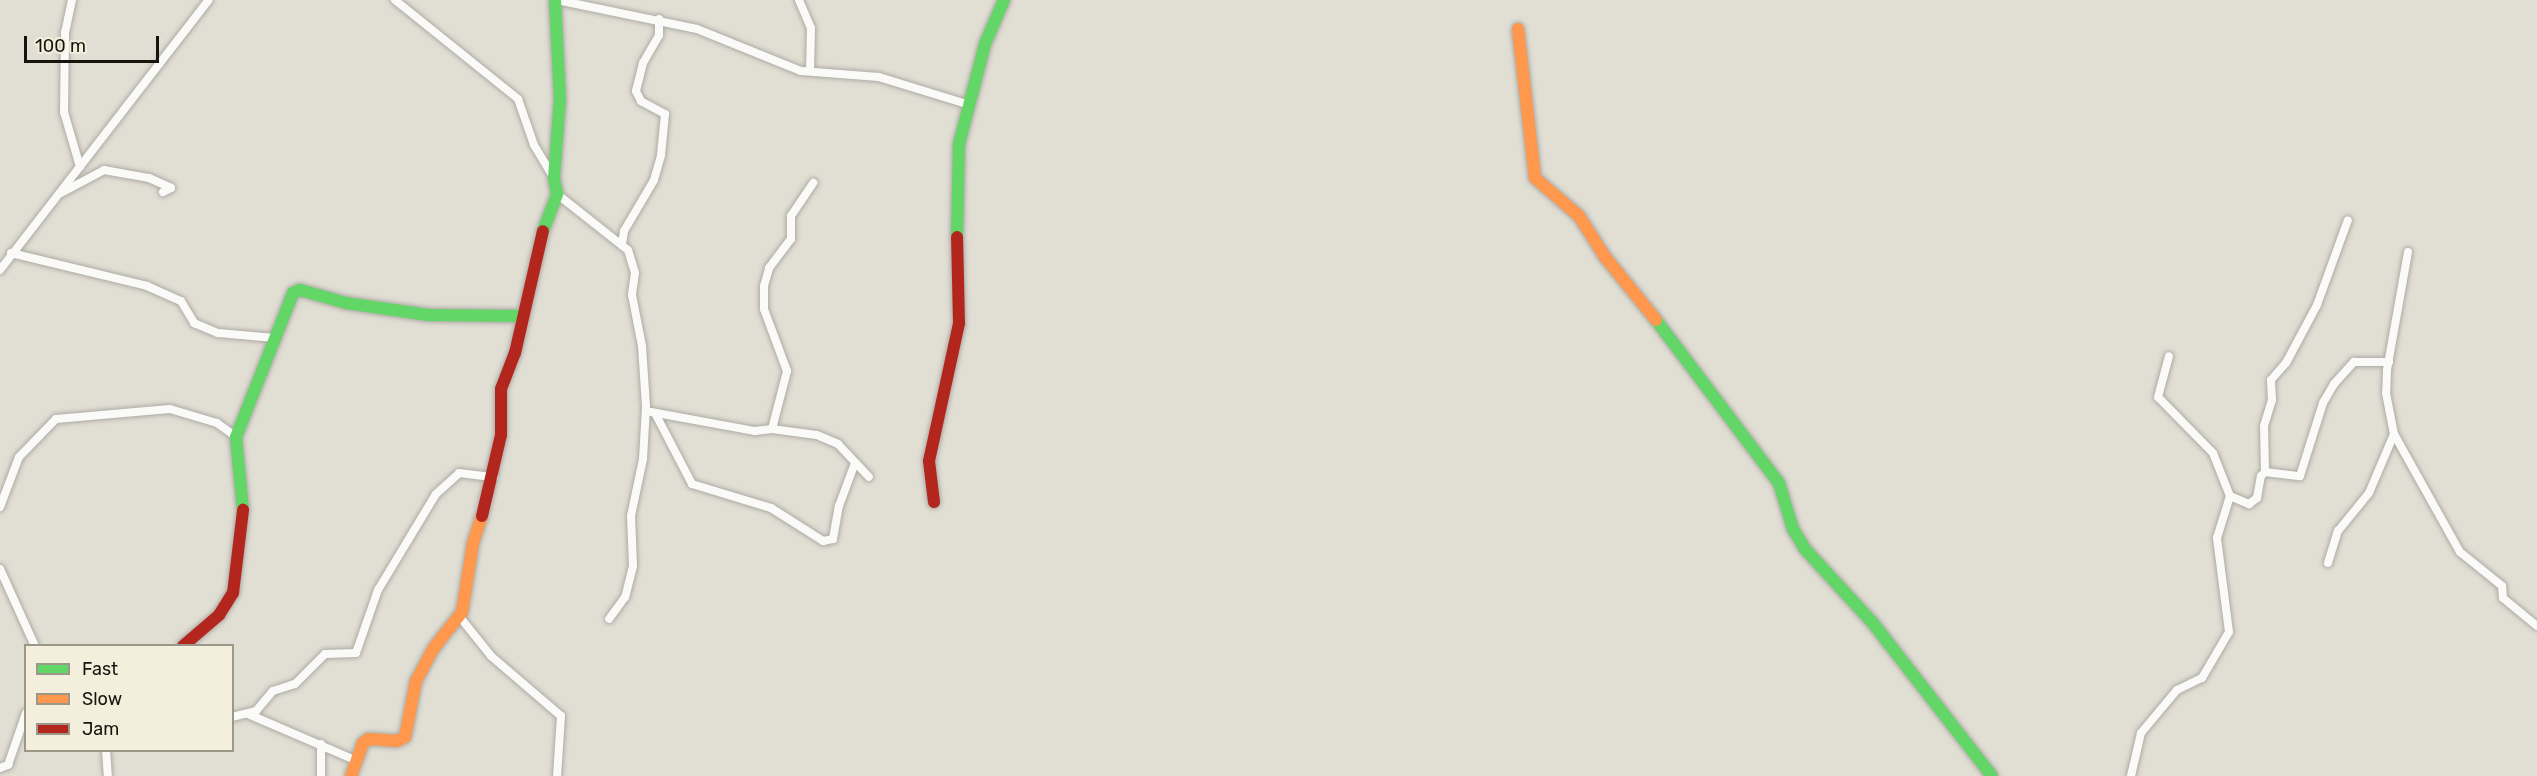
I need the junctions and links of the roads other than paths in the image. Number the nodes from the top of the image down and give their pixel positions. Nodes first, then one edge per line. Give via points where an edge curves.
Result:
1 (72, 0) edge
2 (209, 0) edge
3 (395, 0) edge
4 (556, 0) edge
5 (799, 0) edge
6 (1004, 0) edge
7 (201, 5) edge
8 (659, 19) junction
9 (1518, 28) dead end
10 (810, 71) junction
11 (968, 104) junction
12 (80, 167) junction
13 (554, 178) junction
14 (813, 183) dead end
15 (163, 192) dead end
16 (557, 194) junction
17 (56, 196) junction
18 (2348, 220) dead end
19 (622, 244) junction
20 (2408, 252) dead end
21 (11, 253) junction
22 (0, 270) edge
23 (523, 316) junction
24 (275, 338) junction
25 (2169, 356) dead end
26 (2389, 362) junction
27 (644, 412) junction
28 (655, 413) junction
29 (772, 429) junction
30 (237, 432) junction
31 (2394, 434) junction
32 (855, 463) junction
33 (2265, 472) junction
34 (494, 477) junction
35 (869, 477) dead end
36 (2230, 496) junction
37 (934, 502) dead end
38 (0, 507) edge
39 (2328, 563) dead end
40 (0, 569) edge
41 (459, 616) junction
42 (609, 619) dead end
43 (2537, 626) edge
44 (35, 644) edge
45 (184, 644) edge
46 (248, 714) junction
47 (234, 717) edge
48 (24, 719) edge
49 (321, 744) junction
50 (106, 752) edge
51 (355, 760) junction
52 (0, 768) edge
53 (108, 776) edge
54 (321, 776) edge
55 (351, 776) edge
56 (557, 776) edge
57 (1992, 776) edge
58 (2131, 776) edge

1 - 12 street via 65,32 64,112
2 - 7 street
3 - 13 street via 518,99 534,145
4 - 8 street via 608,13
4 - 13 street via 560,99
5 - 10 street via 811,28
6 - 11 street via 985,44
7 - 12 street
8 - 10 street via 698,29 786,66
8 - 19 street via 659,35 643,63 636,91 641,101 665,114 661,155 654,180 624,231
9 - 57 street via 1535,178 1579,216 1605,257 1703,378 1783,491 1793,529 1805,549 1872,622
10 - 11 street via 879,77
11 - 37 street via 957,170 959,323 929,461
12 - 17 street
13 - 16 street
14 - 29 street via 791,216 791,239 769,268 764,286 764,309 787,371
15 - 17 street via 171,188 160,181 104,170
16 - 19 street
16 - 23 street via 537,247
17 - 21 street
18 - 33 street via 2317,305 2286,363 2271,380 2272,400 2264,426
19 - 27 street via 633,260 635,273 632,295 642,346
20 - 26 street
21 - 22 street
21 - 24 street via 147,286 180,301 194,323 218,333
23 - 24 street via 428,315 346,303 300,290 293,293
23 - 34 street via 501,389 501,435
24 - 30 street
25 - 36 street via 2158,397 2213,453
26 - 31 street via 2386,393
26 - 33 street via 2354,362 2334,384 2323,403 2300,476
27 - 28 street
27 - 42 street via 642,475 631,516 633,566 625,597
28 - 29 street via 755,431
28 - 32 street via 692,484 771,508 823,541 833,539 839,506
29 - 32 street via 817,435 838,444
30 - 38 street via 170,409 56,418 18,457
30 - 45 street via 244,498 234,586 219,615
31 - 39 street via 2369,493 2338,531
31 - 43 street via 2460,552 2502,586 2503,598
32 - 35 street
33 - 36 street via 2253,503
34 - 41 street via 473,543
34 - 46 street via 459,473 436,494 378,590 356,653 325,654 295,684 273,691
36 - 58 street via 2217,538 2229,623 2227,639 2202,678 2177,690 2141,733
40 - 44 street
41 - 51 street via 433,649 416,681 405,737 397,741 369,739
41 - 56 street via 491,656 561,716
46 - 47 street
46 - 49 street
48 - 52 street via 8,765
49 - 51 street
49 - 54 street
50 - 53 street
51 - 55 street

